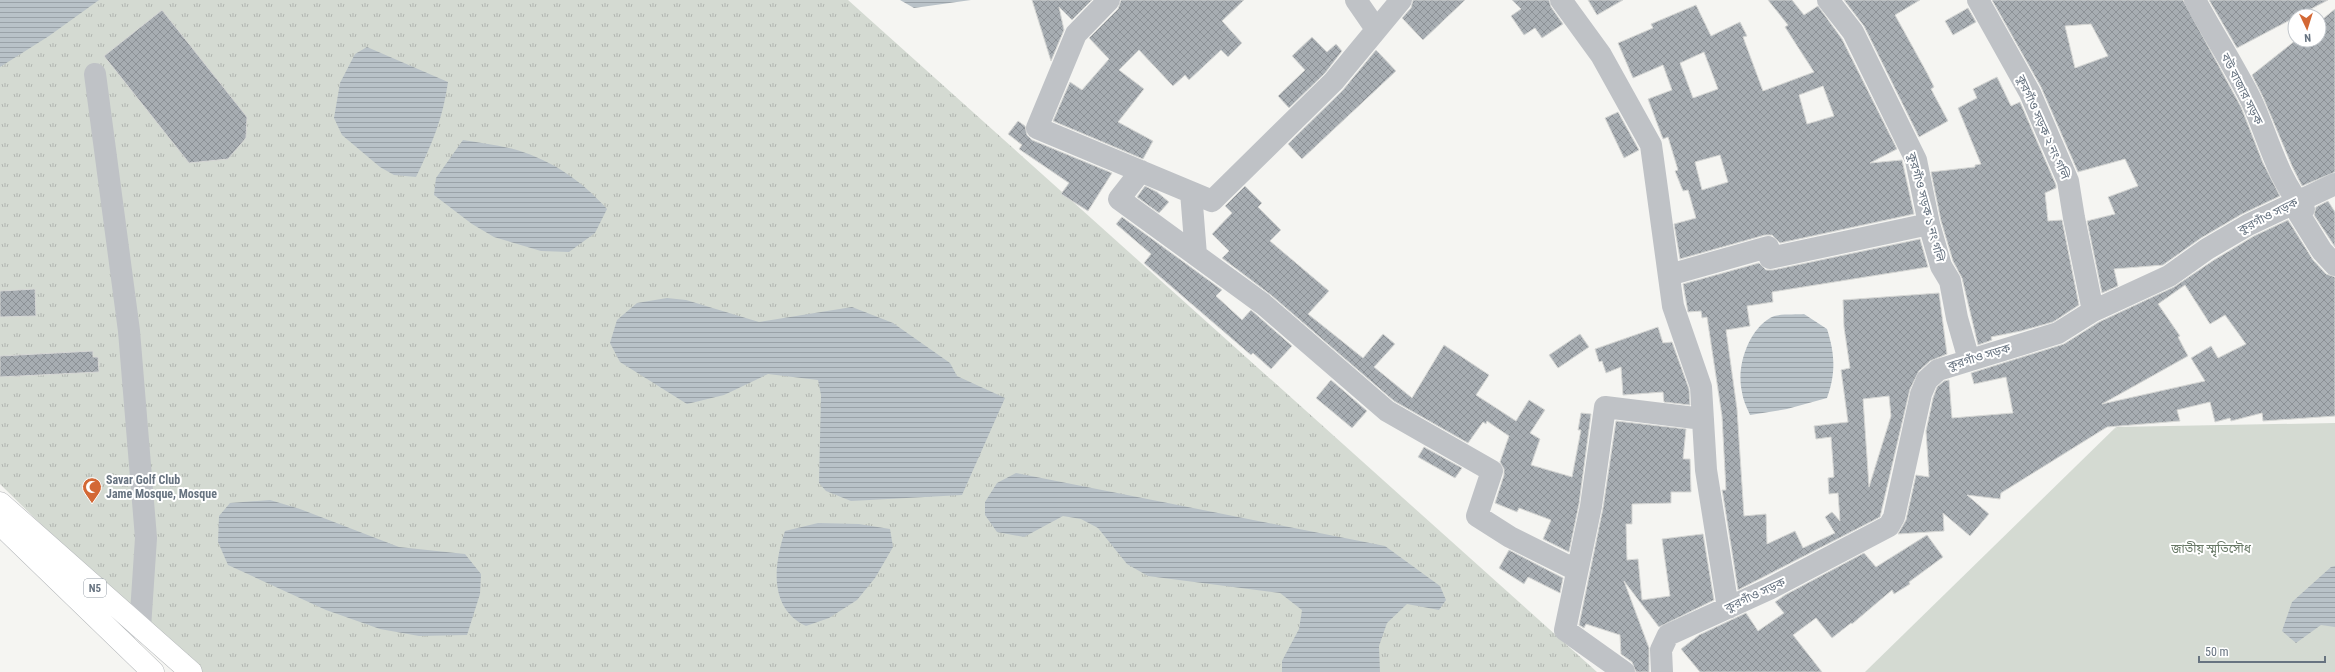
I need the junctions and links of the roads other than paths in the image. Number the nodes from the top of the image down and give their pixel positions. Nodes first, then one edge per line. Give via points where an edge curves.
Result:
1 (1109, 0) edge
2 (1356, 0) edge
3 (1400, 0) edge
4 (1561, 0) edge
5 (1828, 0) edge
6 (1978, 0) edge
7 (2195, 0) edge
8 (1376, 29) junction
9 (95, 74) dead end
10 (1141, 171) junction
11 (2335, 184) edge
12 (1191, 192) junction
13 (2297, 201) junction
14 (1929, 224) junction
15 (1196, 255) junction
16 (2335, 265) edge
17 (1669, 275) junction
18 (2093, 311) junction
19 (1969, 360) junction
20 (1703, 419) junction
21 (0, 503) edge
22 (0, 524) edge
23 (1576, 570) junction
24 (1728, 608) junction
25 (140, 628) junction
26 (153, 672) edge
27 (191, 672) edge
28 (1624, 672) edge
29 (1662, 672) edge

1 - 10 street via 1076,34 1037,128
2 - 8 street
3 - 8 street
4 - 17 street via 1601,55 1651,145
5 - 14 street, কুরগাঁও সড়ক ১ নং গলি via 1852,32 1916,160
6 - 18 street, কুরগাঁও সড়ক ২ নং গলি via 2030,93 2068,181
7 - 13 street, বউ বাজার সড়ক via 2252,102 2273,154
8 - 12 street via 1334,80 1212,201
9 - 25 street via 130,331 146,538
10 - 12 street
10 - 15 street via 1119,199
11 - 13 street, কুরগাঁও সড়ক
12 - 15 street
13 - 16 street, বউ বাজার সড়ক via 2304,209 2299,214
13 - 18 street, কুরগাঁও সড়ক via 2224,239 2169,276
14 - 17 street via 1770,258 1768,247
14 - 19 street, কুরগাঁও সড়ক ১ নং গলি via 1941,266 1950,281
15 - 23 street via 1262,304 1387,411 1492,471 1477,516 1510,537
17 - 20 street via 1673,306 1701,387
18 - 19 street, কুরগাঁও সড়ক via 2058,333
19 - 24 street, কুরগাঁও সড়ক via 1938,370 1927,380 1921,394 1894,517 1889,526
20 - 23 street via 1605,408 1590,506
20 - 24 street via 1706,470
21 - 25 highway, N5
22 - 26 highway, N5
23 - 28 street via 1565,630
24 - 29 street, কুরগাঁও সড়ক via 1668,635 1661,650
25 - 27 highway, N5

